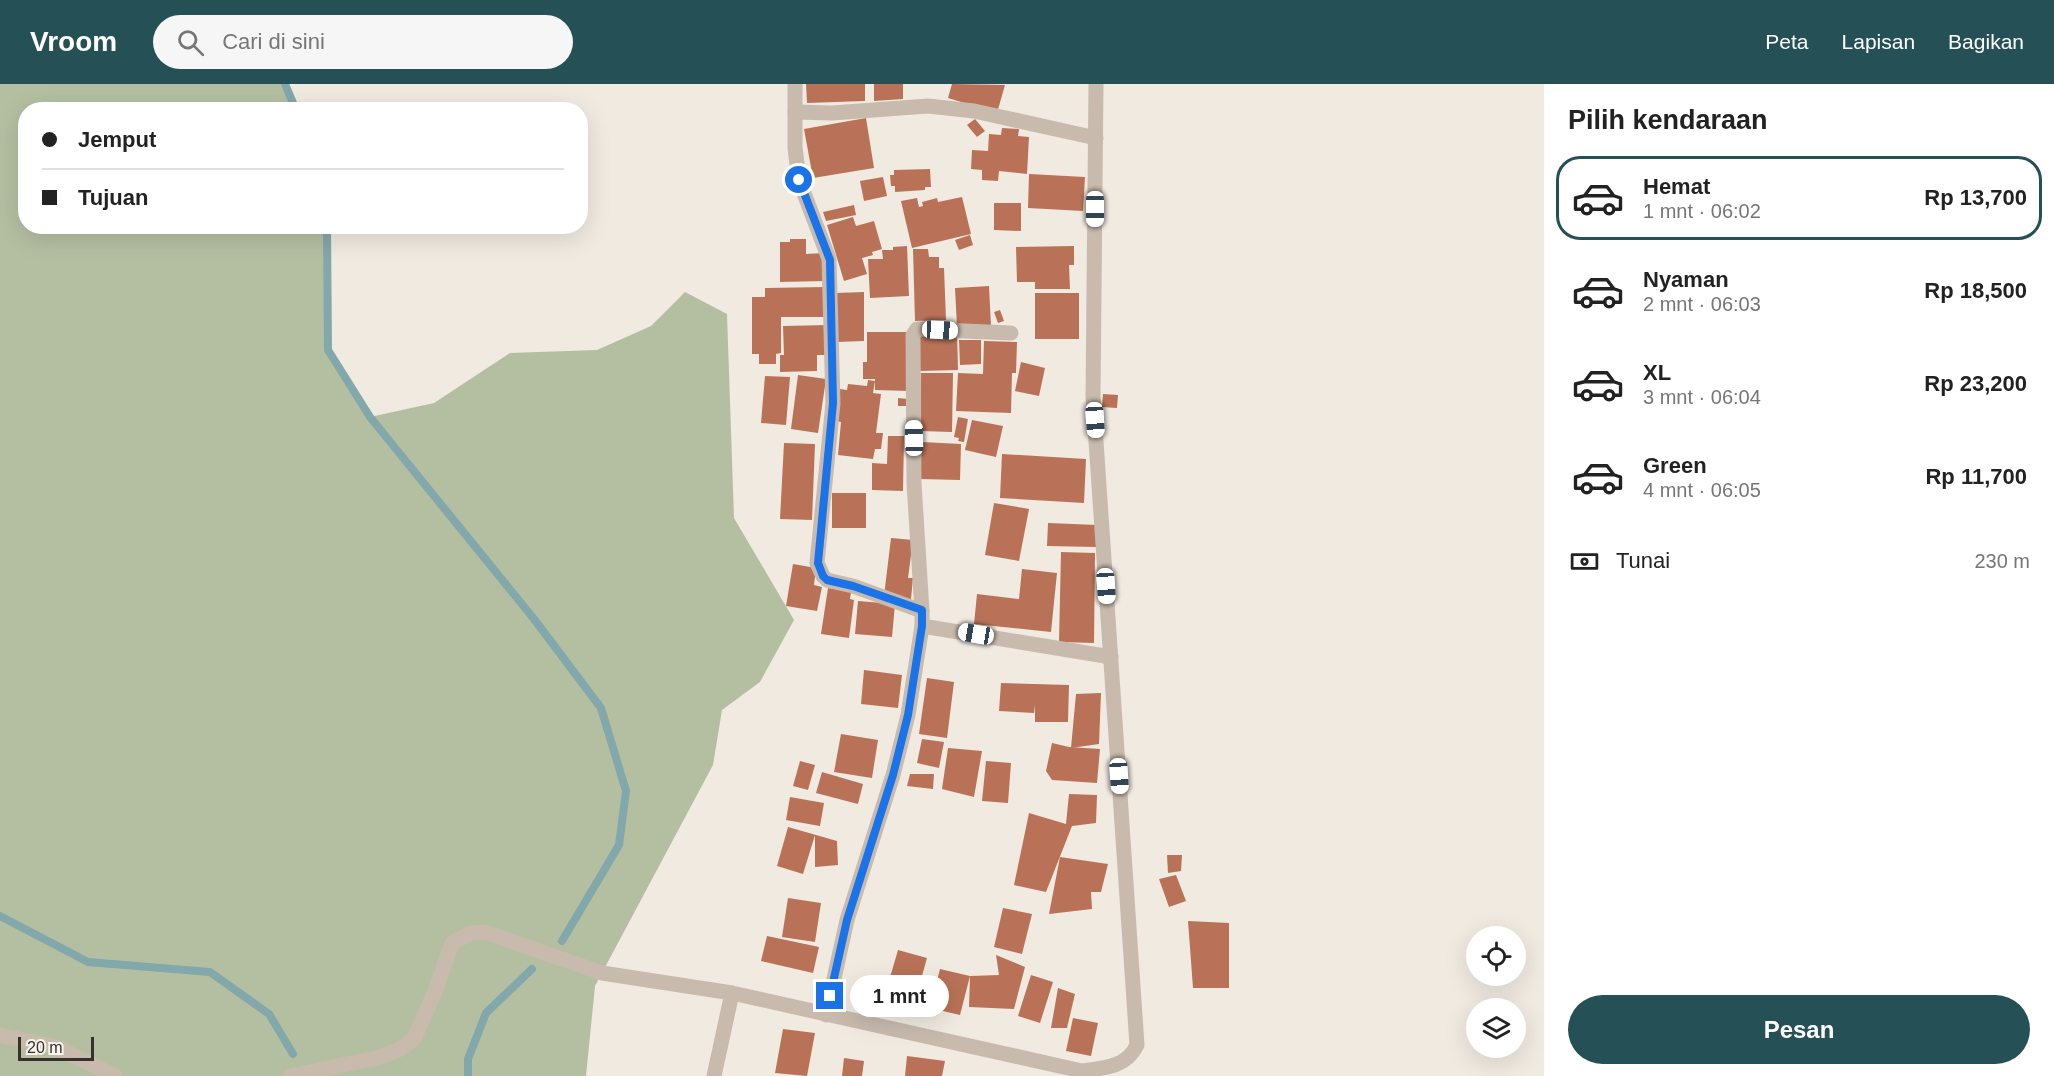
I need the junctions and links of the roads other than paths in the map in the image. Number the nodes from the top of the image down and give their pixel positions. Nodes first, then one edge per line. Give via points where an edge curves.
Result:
1 (795, 84) edge
2 (1096, 84) edge
3 (795, 112) junction
4 (1096, 138) junction
5 (1011, 333) dead end
6 (922, 618) junction
7 (1111, 657) junction
8 (732, 993) junction
9 (826, 1015) junction
10 (0, 1035) edge
11 (1082, 1073) edge
12 (115, 1076) edge
13 (290, 1076) edge
14 (714, 1076) edge

1 - 3 street
2 - 4 street
3 - 4 street via 928,106 974,111
3 - 6 street via 799,180 830,260 833,403 818,563 827,580 853,586
4 - 7 street via 1093,397
5 - 6 street via 917,329 913,335 914,483
6 - 7 street
6 - 9 street via 908,715 847,920
7 - 11 street via 1137,1045 1132,1056 1122,1062
8 - 9 street
8 - 13 street via 602,973 499,936 471,933 452,943 414,1039 381,1057
8 - 14 street
9 - 11 street
10 - 12 street via 56,1047

